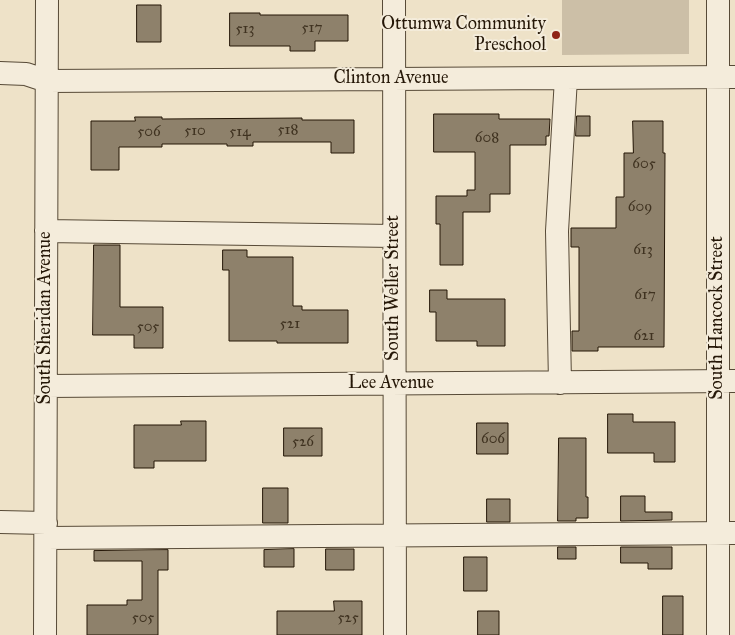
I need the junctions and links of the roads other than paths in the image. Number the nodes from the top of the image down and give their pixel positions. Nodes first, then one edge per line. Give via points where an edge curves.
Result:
1 (47, 0) edge
2 (394, 0) edge
3 (718, 0) edge
4 (0, 73) edge
5 (726, 77) edge
6 (566, 78) junction
7 (394, 79) junction
8 (47, 81) junction
9 (46, 231) junction
10 (726, 232) edge
11 (394, 236) junction
12 (726, 381) edge
13 (560, 383) junction
14 (394, 384) junction
15 (46, 386) junction
16 (0, 522) edge
17 (46, 530) junction
18 (726, 533) edge
19 (395, 536) junction
20 (46, 635) edge
21 (395, 635) edge
22 (718, 635) edge

1 - 8 street, South Sheridan Avenue
2 - 7 street, South Weller Street
3 - 5 street, South Hancock Street
4 - 8 street, Clinton Avenue via 26,74
5 - 6 street, Clinton Avenue
5 - 10 street, South Hancock Street
6 - 7 street, Clinton Avenue
6 - 13 street via 557,231
7 - 8 street, Clinton Avenue
7 - 11 street, South Weller Street
8 - 9 street, South Sheridan Avenue
9 - 11 street
9 - 15 street, South Sheridan Avenue
10 - 12 street, South Hancock Street
11 - 14 street, South Weller Street
12 - 13 street, Lee Avenue
12 - 18 street, South Hancock Street
13 - 14 street, Lee Avenue
14 - 15 street, Lee Avenue
14 - 19 street, South Weller Street
15 - 17 street, South Sheridan Avenue
16 - 17 street
17 - 19 street
17 - 20 street, South Sheridan Avenue
18 - 19 street
18 - 22 street, South Hancock Street
19 - 21 street, South Weller Street

